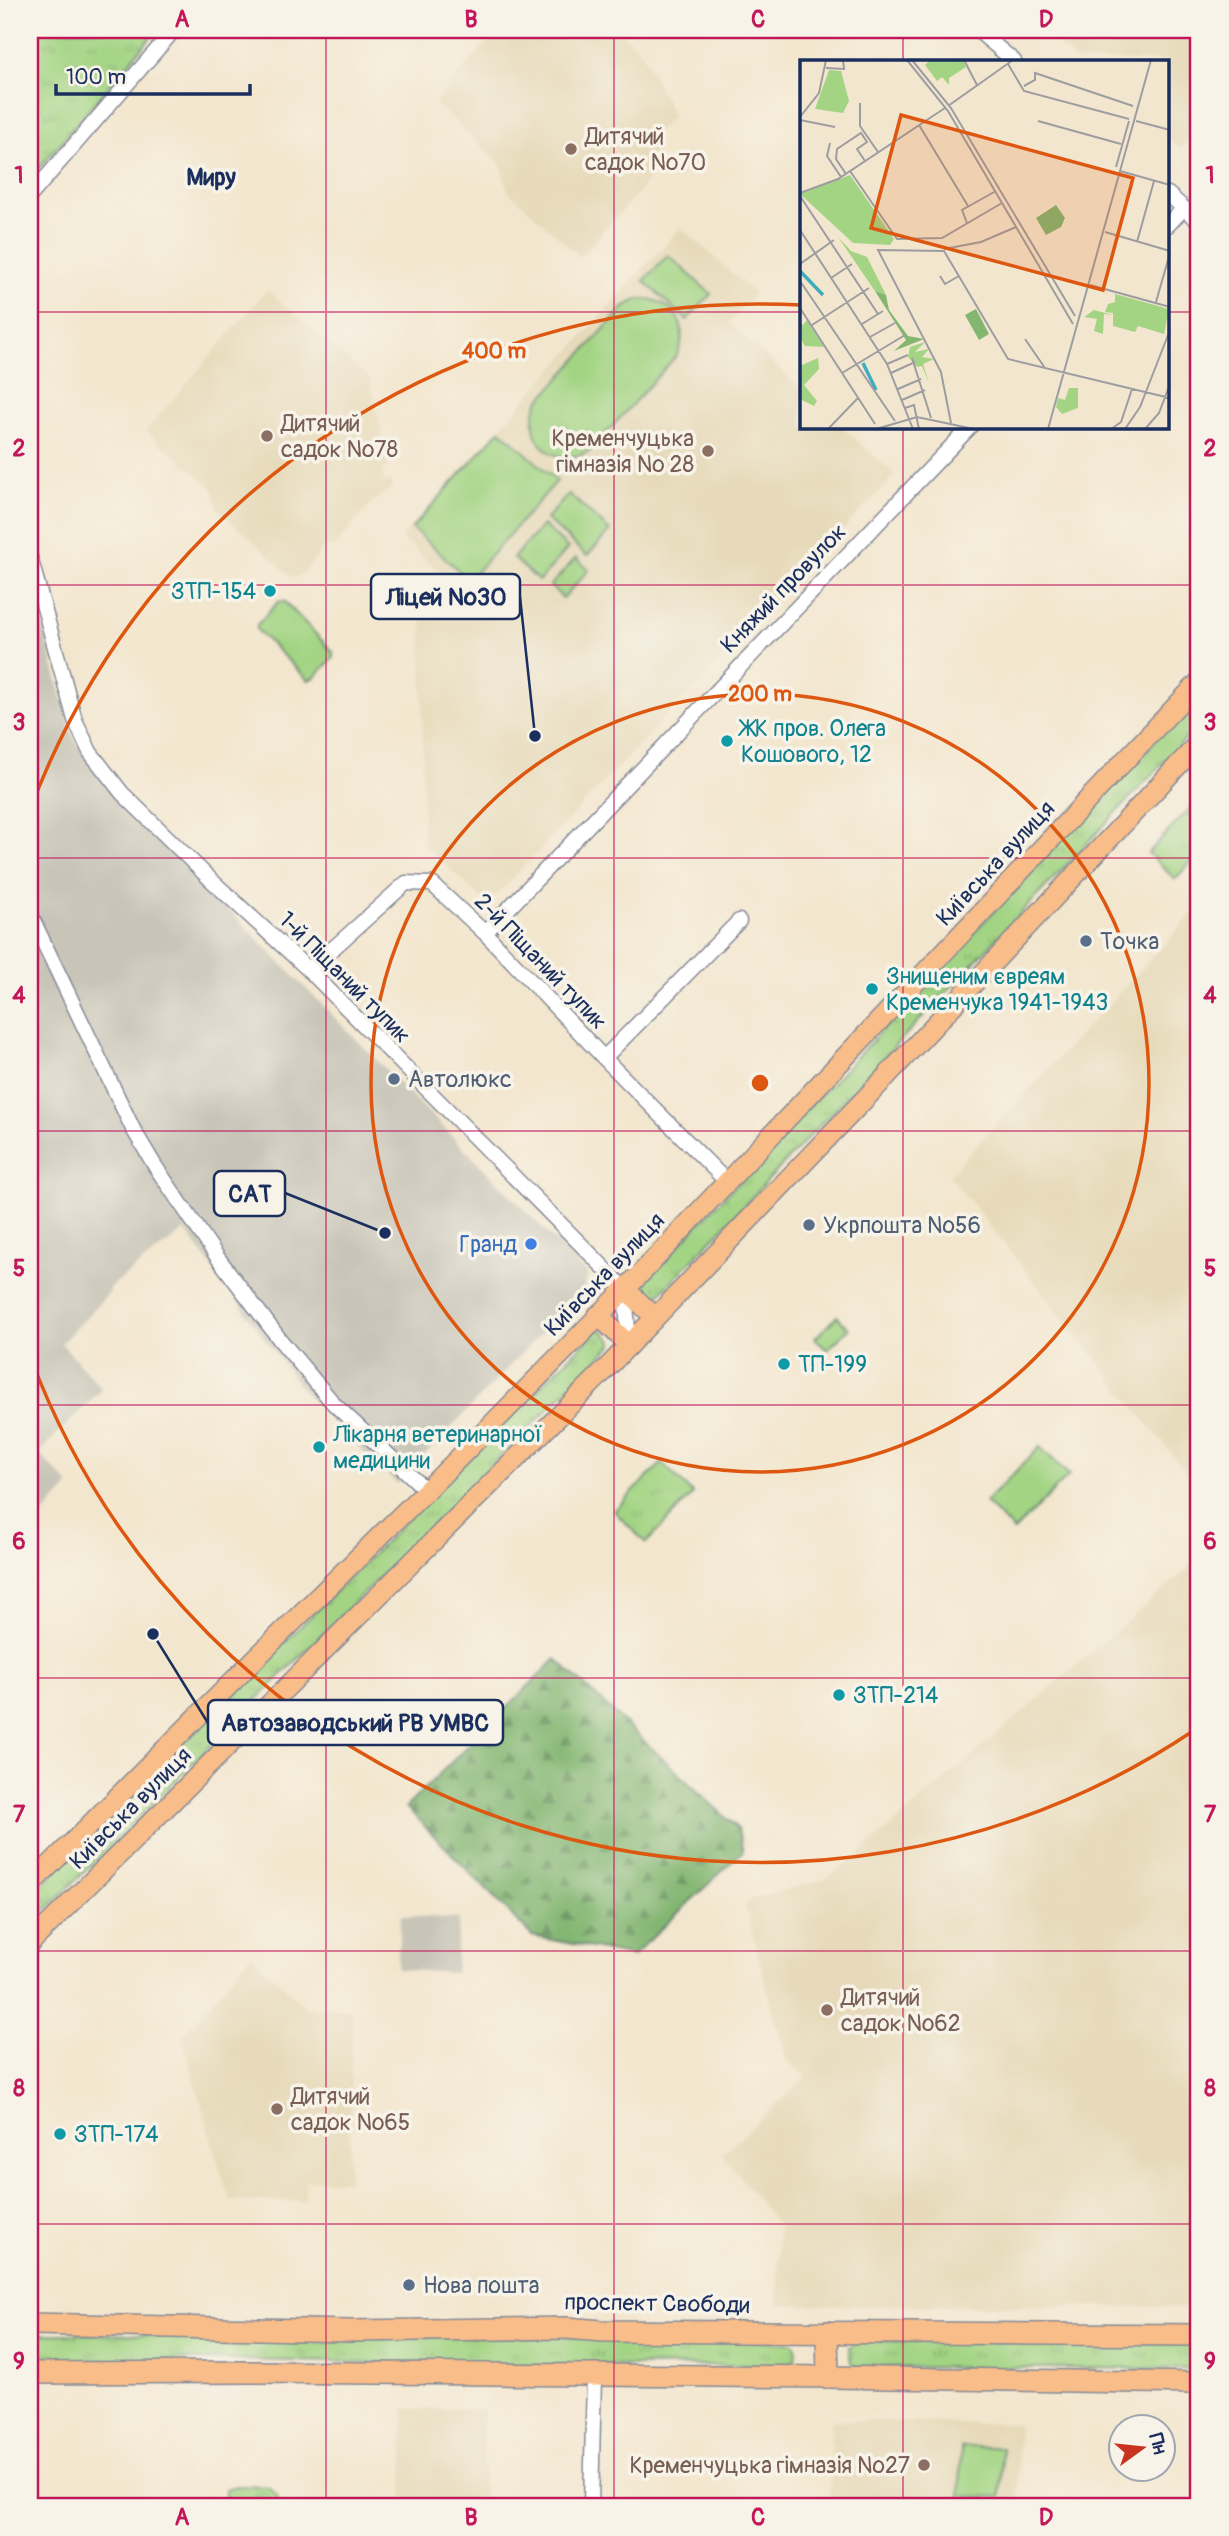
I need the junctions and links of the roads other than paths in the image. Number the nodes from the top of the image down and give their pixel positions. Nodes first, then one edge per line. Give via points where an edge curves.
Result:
1 (174, 30) edge
2 (977, 30) edge
3 (1013, 60) edge
4 (30, 196) edge
5 (1170, 196) edge
6 (1184, 208) junction
7 (1199, 222) edge
8 (1170, 223) edge
9 (968, 429) edge
10 (30, 557) edge
11 (1199, 682) edge
12 (1199, 743) edge
13 (30, 914) edge
14 (739, 921) dead end
15 (485, 933) junction
16 (309, 970) junction
17 (604, 1058) junction
18 (727, 1182) junction
19 (625, 1289) junction
20 (598, 1315) junction
21 (654, 1317) junction
22 (629, 1345) junction
23 (427, 1491) junction
24 (30, 1885) edge
25 (30, 1943) edge
26 (30, 2324) edge
27 (827, 2332) junction
28 (1199, 2335) edge
29 (30, 2374) edge
30 (594, 2376) junction
31 (828, 2377) junction
32 (1199, 2384) edge
33 (592, 2506) edge

1 - 4 street
2 - 3 street
5 - 6 street
6 - 7 street
6 - 8 street
9 - 15 street, Княжий провулок
10 - 16 street, 1-й Піщаний тупик via 75,720 90,752 122,793
11 - 18 main road, Київська вулиця
12 - 21 main road, Київська вулиця
13 - 23 street via 133,1129 218,1258 334,1404
14 - 17 street
15 - 16 street, 2-й Піщаний тупик via 432,884 406,883
15 - 17 street, 2-й Піщаний тупик
16 - 19 street, 1-й Піщаний тупик
17 - 18 street, 2-й Піщаний тупик
18 - 19 main road, Київська вулиця
19 - 20 main road, Київська вулиця
19 - 21 main road
19 - 22 street
20 - 22 main road
20 - 23 main road, Київська вулиця
21 - 22 main road, Київська вулиця
22 - 25 main road, Київська вулиця
23 - 24 main road, Київська вулиця
26 - 27 highway, проспект Свободи via 350,2331
27 - 28 highway, проспект Свободи
27 - 31 highway
29 - 30 highway
30 - 31 highway
30 - 33 street
31 - 32 highway

